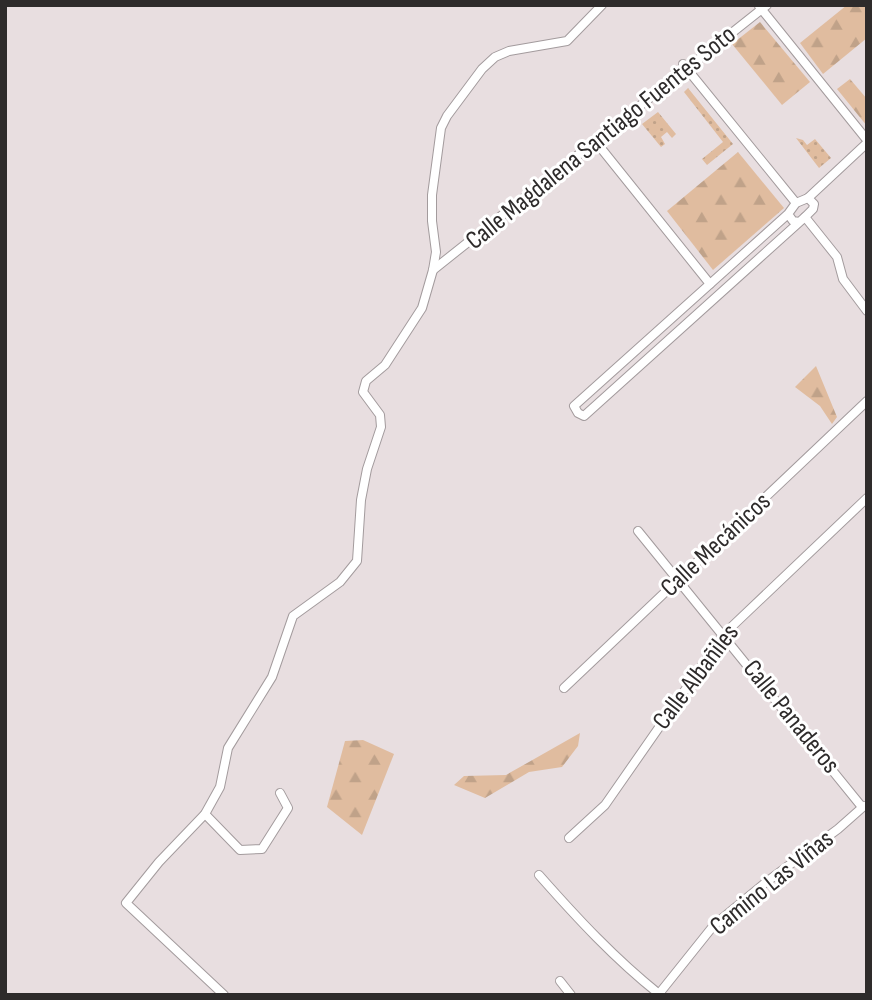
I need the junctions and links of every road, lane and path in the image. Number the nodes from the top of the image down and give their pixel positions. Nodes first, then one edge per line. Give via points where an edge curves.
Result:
1 (602, 5) edge
2 (763, 7) edge
3 (685, 66) junction
4 (867, 141) edge
5 (596, 142) junction
6 (808, 198) junction
7 (796, 203) junction
8 (788, 214) junction
9 (802, 219) junction
10 (433, 270) junction
11 (710, 284) junction
12 (867, 311) edge
13 (867, 401) edge
14 (867, 498) edge
15 (638, 531) dead end
16 (679, 580) junction
17 (724, 634) junction
18 (564, 688) dead end
19 (280, 793) dead end
20 (865, 805) edge
21 (205, 814) junction
22 (569, 838) dead end
23 (539, 875) dead end
24 (560, 981) dead end
25 (658, 994) edge
26 (224, 995) edge
27 (571, 995) edge

1 - 10 street via 567,41 495,57 447,116 441,128 432,195
2 - 3 street, Calle Magdalena Santiago Fuentes Soto
2 - 4 street
3 - 5 street, Calle Magdalena Santiago Fuentes Soto
3 - 7 street
4 - 6 street
5 - 10 street, Calle Magdalena Santiago Fuentes Soto
5 - 11 street
6 - 7 street
6 - 9 street via 813,209
7 - 8 street
8 - 9 street via 793,221
8 - 11 street
9 - 11 street via 584,416 578,413 574,406
9 - 12 street via 837,257 843,279
10 - 21 street via 422,308 363,392 380,415 381,427 361,500 357,561 340,582 293,616 272,677 228,748 220,787
13 - 16 street, Calle Mecánicos
14 - 17 street, Calle Albañiles
15 - 16 street, Calle Panaderos
16 - 17 street, Calle Panaderos
16 - 18 street, Calle Mecánicos
17 - 20 street, Calle Panaderos
17 - 22 street, Calle Albañiles via 604,805
19 - 21 street via 288,808 262,849 240,850
20 - 25 street, Camino Las Viñas via 714,925
21 - 26 street via 126,903
23 - 25 street via 620,963
24 - 27 street

